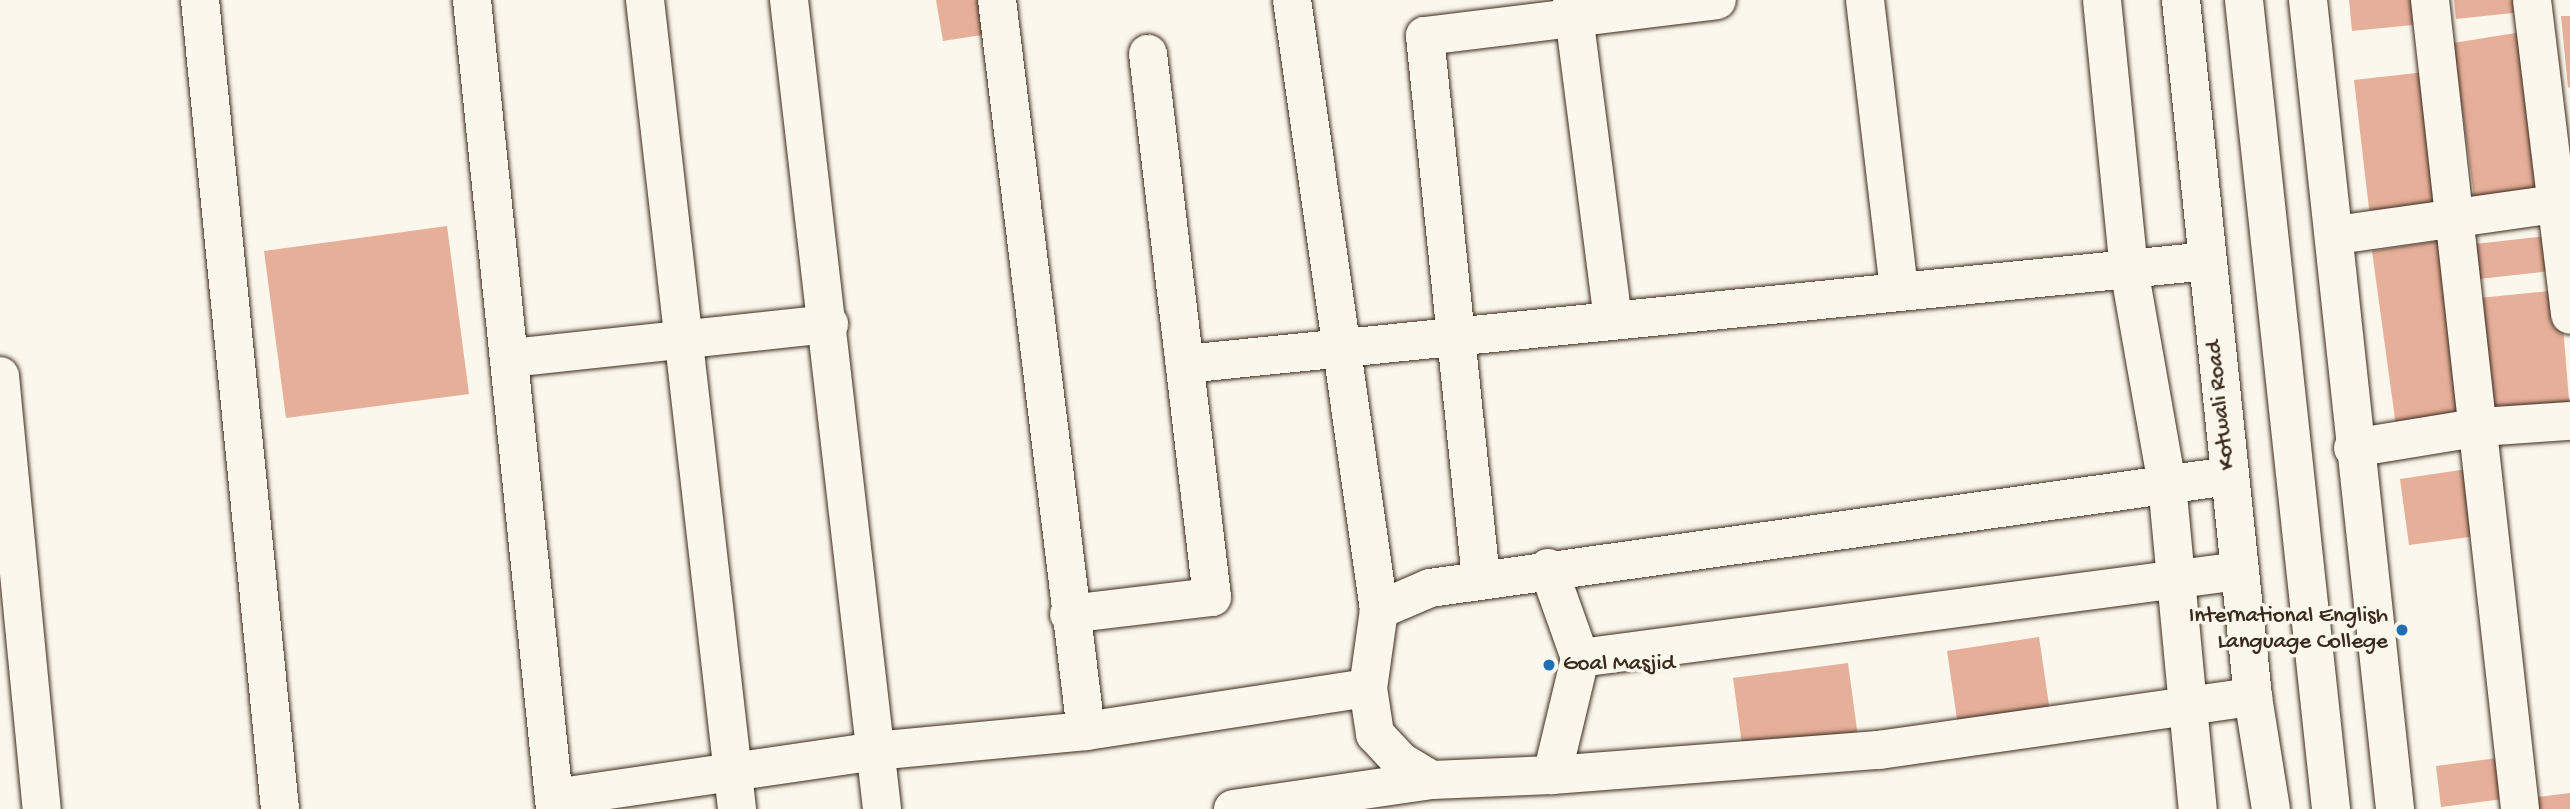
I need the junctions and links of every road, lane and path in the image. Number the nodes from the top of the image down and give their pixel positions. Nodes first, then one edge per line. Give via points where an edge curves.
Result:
1 (200, 0) edge
2 (471, 0) edge
3 (645, 0) edge
4 (789, 0) edge
5 (997, 0) edge
6 (1292, 0) edge
7 (1717, 0) edge
8 (1865, 0) edge
9 (2102, 0) edge
10 (2181, 0) edge
11 (2244, 0) edge
12 (2308, 0) edge
13 (2430, 0) edge
14 (2532, 0) edge
15 (1573, 9) edge
16 (1148, 54) dead end
17 (2563, 203) edge
18 (2456, 218) junction
19 (2337, 235) junction
20 (2207, 261) junction
21 (2129, 269) junction
22 (1899, 290) junction
23 (2570, 315) edge
24 (1613, 318) junction
25 (829, 324) junction
26 (1456, 335) junction
27 (685, 340) junction
28 (1341, 347) junction
29 (510, 358) junction
30 (1185, 364) junction
31 (0, 376) edge
32 (2570, 421) edge
33 (2, 422) edge
34 (2481, 427) junction
35 (2353, 448) junction
36 (2229, 476) junction
37 (2167, 484) junction
38 (1548, 568) junction
39 (2239, 572) junction
40 (1481, 579) junction
41 (2174, 580) junction
42 (11, 585) edge
43 (1378, 610) junction
44 (1069, 614) junction
45 (1580, 659) junction
46 (1368, 688) junction
47 (2253, 697) junction
48 (2190, 703) junction
49 (1086, 732) junction
50 (876, 751) junction
51 (1552, 775) junction
52 (1432, 780) junction
53 (736, 792) edge
54 (1488, 795) edge
55 (554, 803) edge
56 (42, 809) edge
57 (280, 809) edge
58 (882, 809) edge
59 (1233, 809) edge
60 (2198, 809) edge
61 (2272, 809) edge
62 (2331, 809) edge
63 (2395, 809) edge
64 (2520, 809) edge

1 - 57 street
2 - 29 street
3 - 27 street
4 - 25 street
5 - 44 street
6 - 28 street
7 - 15 street
8 - 22 street
9 - 21 street
10 - 20 street, Kotwali Road
11 - 62 street
12 - 19 street
13 - 18 street
14 - 17 street
15 - 24 street
15 - 26 street via 1425,36
16 - 30 street
17 - 18 street
17 - 23 street
18 - 19 street
18 - 34 street
19 - 35 street
20 - 21 street
20 - 36 street, Kotwali Road
21 - 22 street
21 - 37 street
22 - 24 street
24 - 26 street
25 - 27 street
25 - 50 street
26 - 28 street
26 - 40 street
27 - 29 street
27 - 53 street
28 - 30 street
28 - 43 street
29 - 55 street
30 - 44 street via 1212,597
31 - 33 street
32 - 34 street
33 - 42 street
34 - 35 street
34 - 64 street
35 - 63 street
36 - 37 street
36 - 39 street, Kotwali Road
37 - 38 street
37 - 41 street
38 - 40 street
38 - 45 street
39 - 41 street
39 - 47 street, Kotwali Road
40 - 43 street via 1430,588
41 - 45 street
41 - 48 street
42 - 56 street
43 - 46 street
44 - 49 street
45 - 51 street
46 - 49 street
46 - 52 street via 1375,734 1400,761
47 - 48 street
47 - 61 street, Kotwali Road
48 - 51 street via 1879,750
48 - 60 street
49 - 50 street
50 - 53 street
50 - 58 street
51 - 54 street
52 - 54 street
52 - 59 street
53 - 55 street

